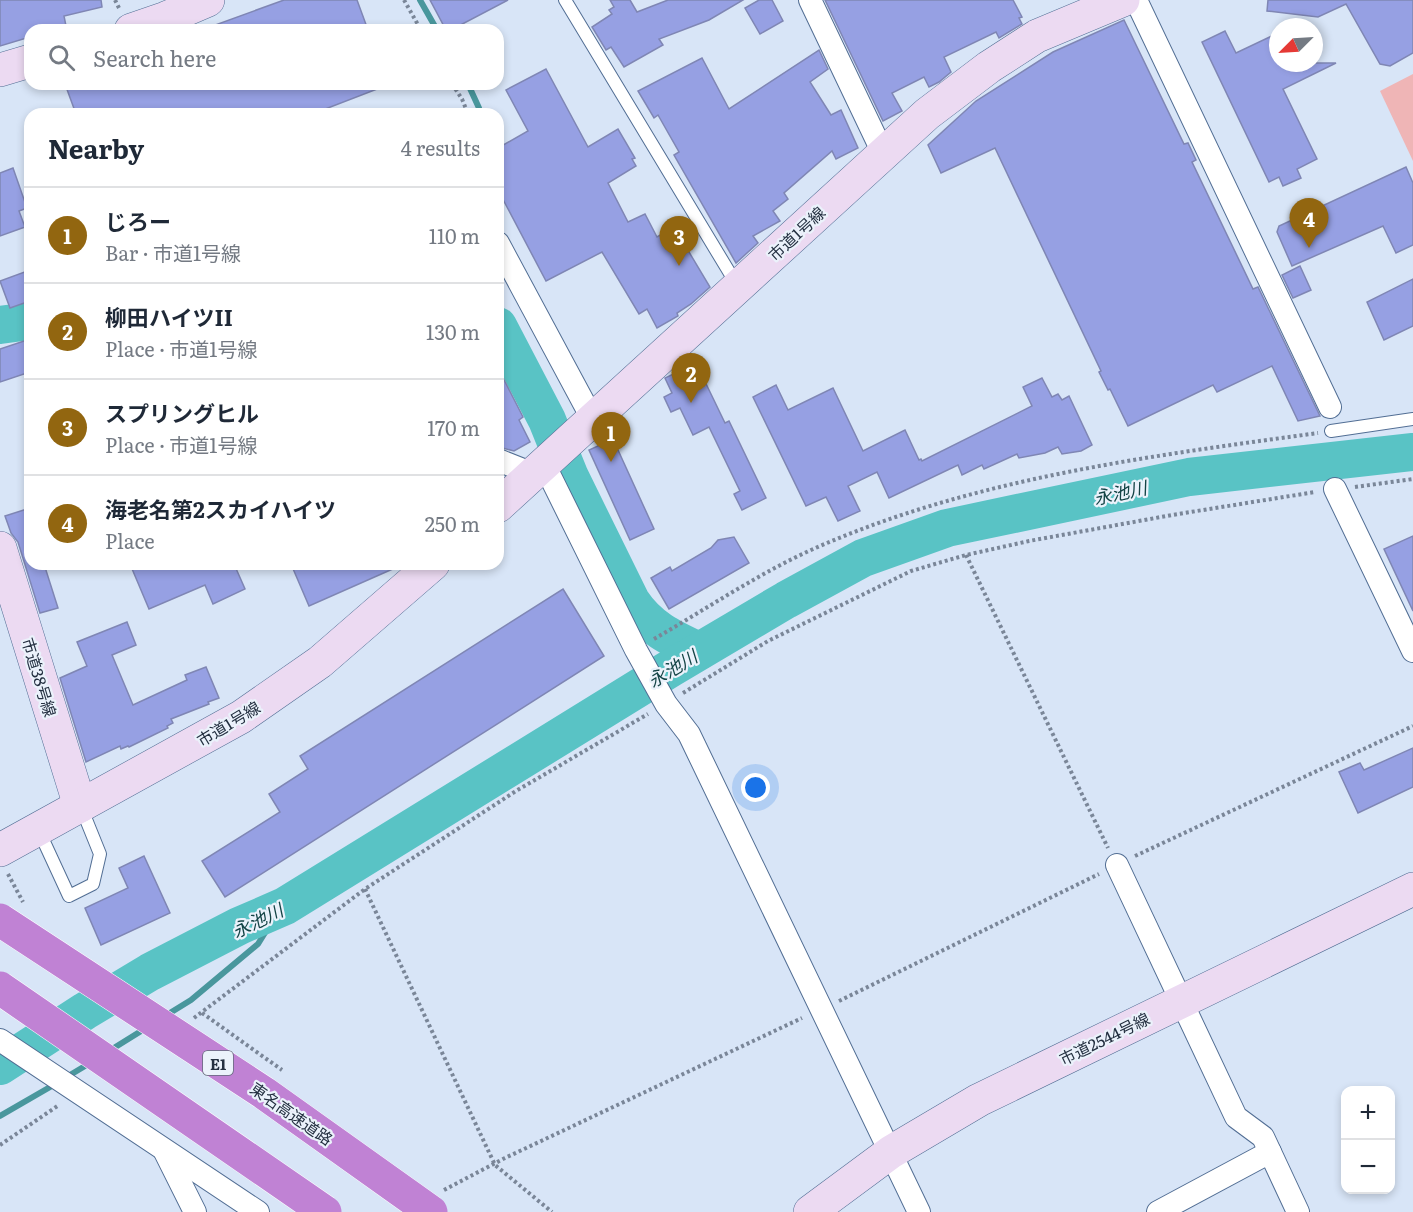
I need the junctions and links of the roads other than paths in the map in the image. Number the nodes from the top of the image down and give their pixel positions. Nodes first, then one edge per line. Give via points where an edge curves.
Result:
1 (208, 0) edge
2 (565, 0) edge
3 (810, 0) edge
4 (1120, 1) edge
5 (148, 24) edge
6 (24, 63) edge
7 (0, 70) edge
8 (883, 153) junction
9 (504, 263) edge
10 (738, 286) junction
11 (1330, 407) dead end
12 (1413, 419) edge
13 (1331, 431) road end
14 (559, 451) junction
15 (504, 459) edge
16 (1335, 489) road end
17 (504, 501) edge
18 (0, 548) edge
19 (426, 570) edge
20 (1413, 651) edge
21 (80, 806) junction
22 (38, 829) junction
23 (0, 850) edge
24 (1116, 865) road end
25 (1413, 889) edge
26 (0, 920) edge
27 (0, 988) edge
28 (1182, 1000) junction
29 (7, 1044) edge
30 (164, 1149) junction
31 (891, 1152) junction
32 (1270, 1152) junction
33 (438, 1201) edge
34 (195, 1212) edge
35 (258, 1212) edge
36 (325, 1212) edge
37 (810, 1212) edge
38 (919, 1212) edge
39 (1158, 1212) edge
40 (1298, 1212) edge

1 - 5 street
2 - 10 lane
3 - 8 street
4 - 8 street, 市道1号線 via 1037,36 927,114
4 - 11 street
6 - 7 street
8 - 10 street, 市道1号線
9 - 14 street
10 - 14 street, 市道1号線
12 - 13 lane
14 - 15 street
14 - 17 street, 市道1号線
14 - 31 street via 639,654 689,734
16 - 20 street
18 - 21 street, 市道38号線
19 - 21 street, 市道1号線 via 285,688 241,717
21 - 22 street, 市道1号線
21 - 22 lane via 100,854 93,884 69,896
22 - 23 street, 市道1号線
24 - 28 street
25 - 28 street, 市道2544号線
26 - 33 highway, 東名高速道路 / E1, bridge via 264,1093
27 - 36 highway, bridge
28 - 31 street, 市道2544号線 via 979,1100
28 - 32 street via 1236,1117 1263,1137
29 - 30 street
30 - 34 street
30 - 35 street
31 - 37 street, 市道2544号線
31 - 38 street
32 - 39 street
32 - 40 street

